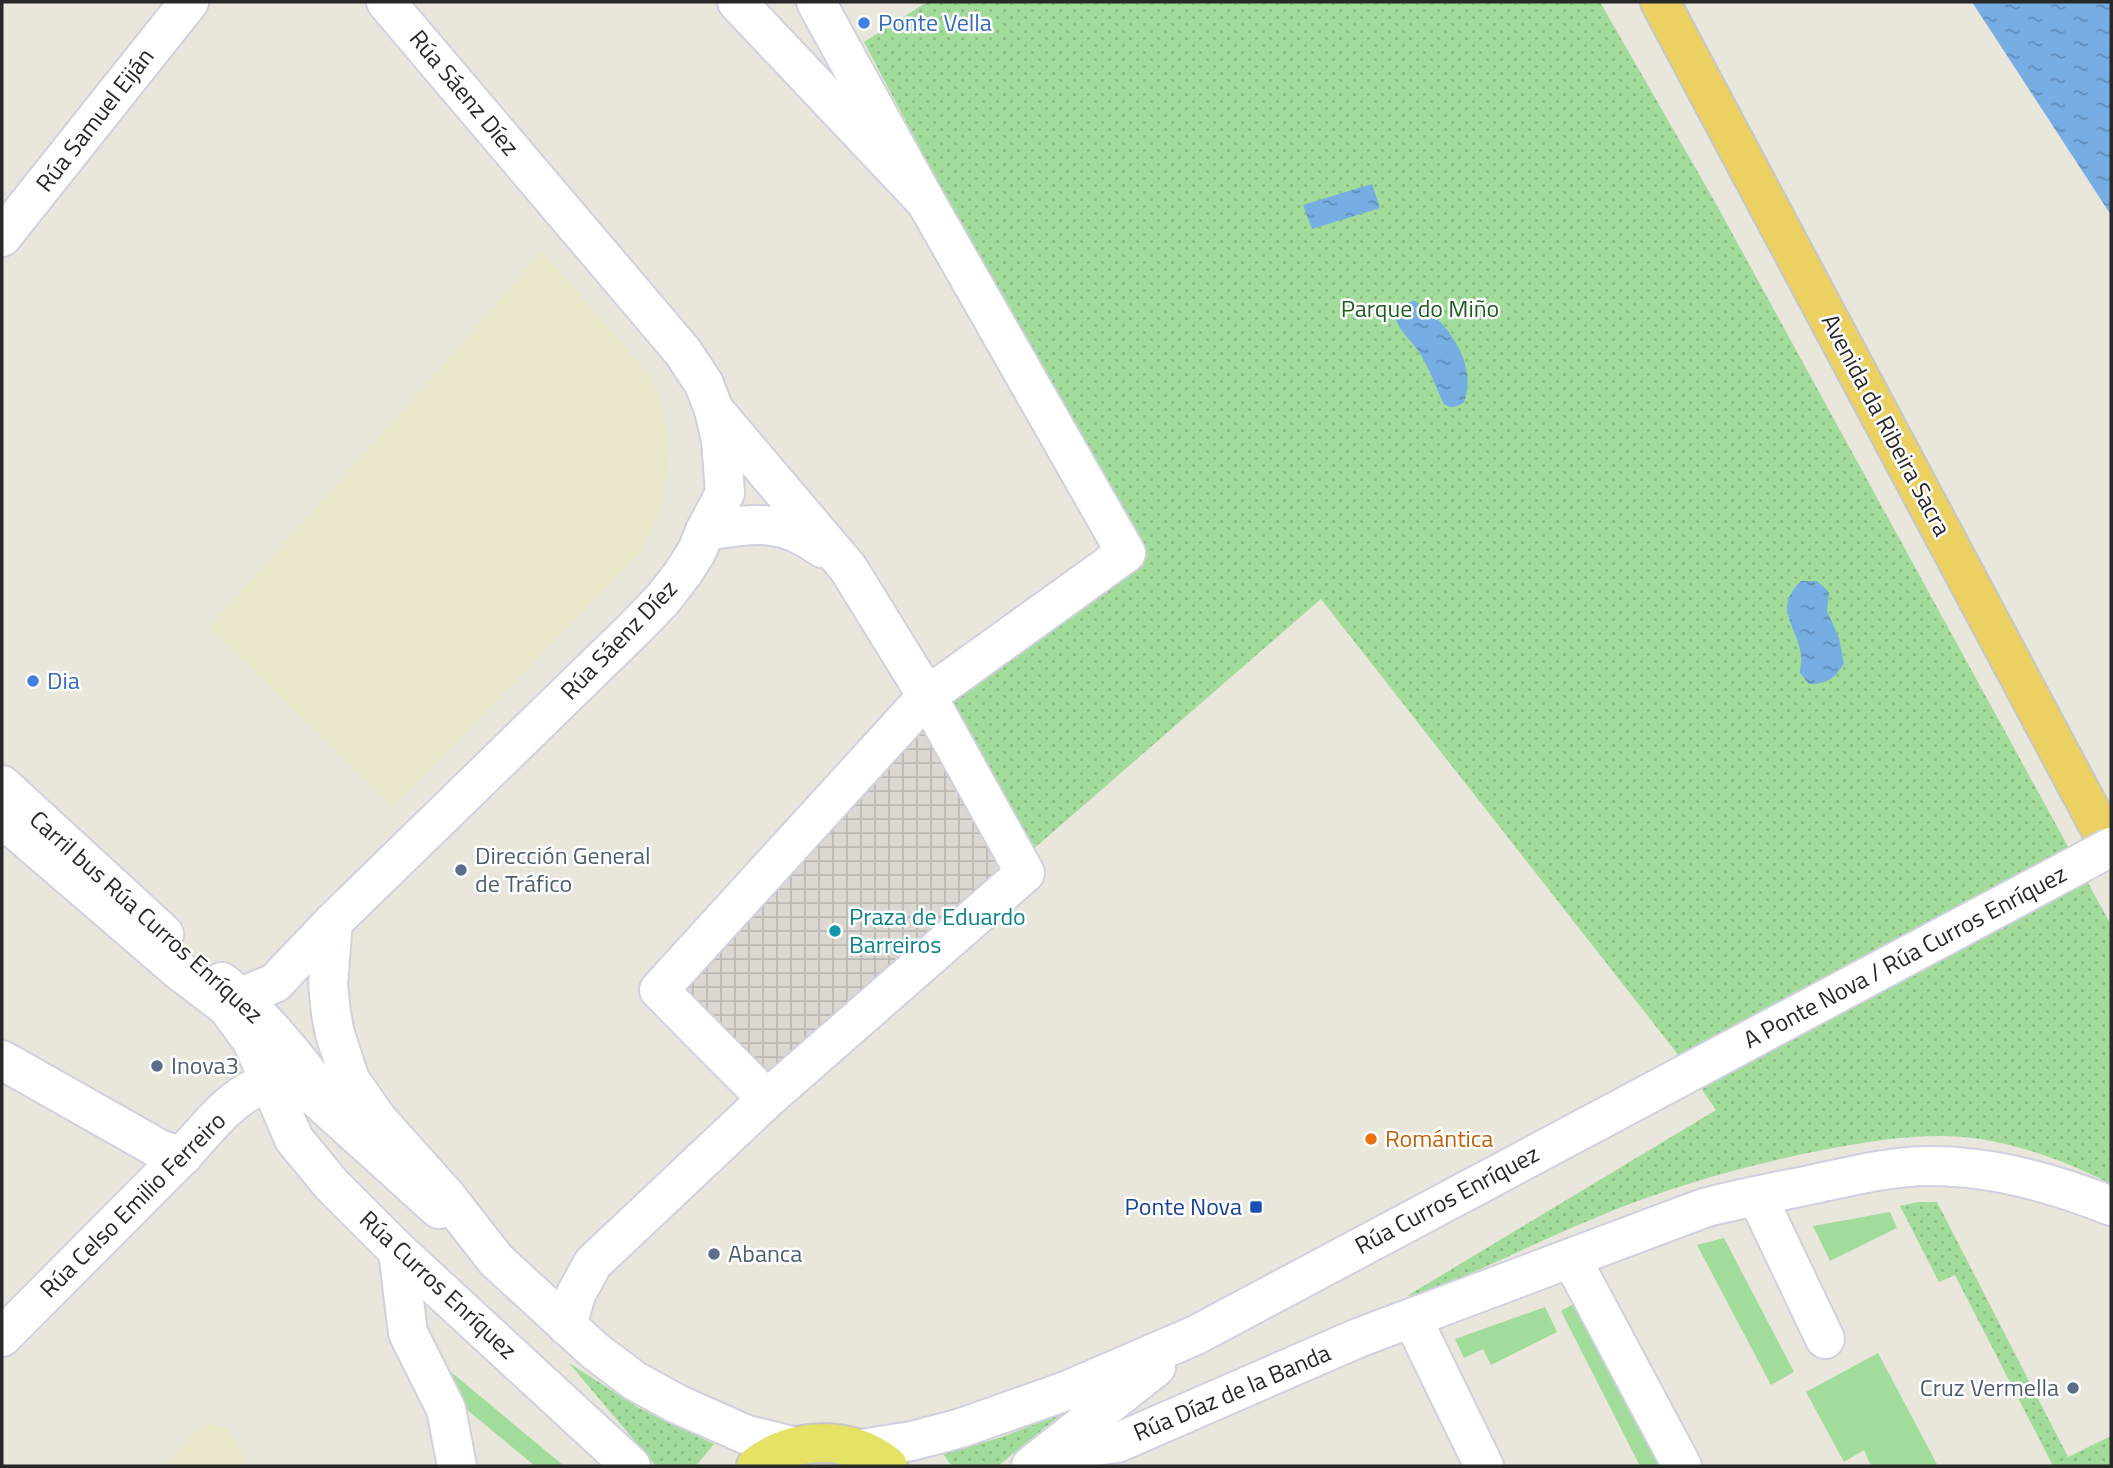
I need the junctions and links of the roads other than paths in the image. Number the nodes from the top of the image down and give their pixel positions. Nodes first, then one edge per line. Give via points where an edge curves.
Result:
1 (189, 2) edge
2 (386, 2) edge
3 (737, 2) edge
4 (816, 2) edge
5 (1660, 2) edge
6 (926, 202) junction
7 (2, 237) edge
8 (714, 410) junction
9 (705, 531) junction
10 (848, 568) junction
11 (927, 696) junction
12 (2, 785) edge
13 (2, 818) edge
14 (2111, 848) edge
15 (333, 922) junction
16 (234, 1002) junction
17 (2, 1060) edge
18 (1699, 1067) joint
19 (271, 1084) junction
20 (767, 1099) junction
21 (338, 1118) junction
22 (183, 1156) junction
23 (1757, 1196) junction
24 (2111, 1206) edge
25 (398, 1251) junction
26 (1571, 1258) junction
27 (496, 1259) junction
28 (1412, 1318) junction
29 (568, 1326) junction
30 (1196, 1335) junction
31 (2, 1338) edge
32 (1825, 1339) dead end
33 (792, 1446) junction
34 (875, 1458) edge
35 (1040, 1460) edge
36 (457, 1466) edge
37 (631, 1466) edge
38 (756, 1466) edge
39 (1485, 1466) edge
40 (1682, 1466) edge

1 - 7 street, Rúa Samuel Eiján
2 - 8 street, Rúa Sáenz Díez via 683,352
3 - 6 street
4 - 6 street
5 - 14 highway, Avenida da Ribeira Sacra
6 - 11 street via 1126,552
8 - 9 street, Rúa Sáenz Díez via 725,493
8 - 10 street
9 - 10 street via 778,525 796,531
9 - 15 street, Rúa Sáenz Díez via 697,551 663,599
10 - 11 street
11 - 20 street via 1025,873
11 - 20 street via 659,990
12 - 16 street, Carril bus Rúa Curros Enríquez
13 - 16 street, Rúa Curros Enríquez via 181,972
14 - 18 street, A Ponte Nova / Rúa Curros Enríquez, bridge
15 - 16 street, Rúa Sáenz Díez via 275,983
15 - 27 street via 328,984 331,1013 350,1080 378,1120
16 - 19 street, Rúa Curros Enríquez
16 - 21 street, Carril bus Rúa Curros Enríquez via 316,1083
17 - 22 street via 160,1150
18 - 30 street, Rúa Curros Enríquez
19 - 21 street via 304,1090
19 - 22 street, Rúa Celso Emilio Ferreiro via 243,1095
19 - 25 street, Rúa Curros Enríquez via 294,1139 331,1184
20 - 29 street via 593,1263 576,1294
21 - 27 street
22 - 31 street, Rúa Celso Emilio Ferreiro
23 - 24 street, Rúa Díaz de la Banda via 1855,1175 1931,1166 2030,1178
23 - 26 street, Rúa Díaz de la Banda via 1704,1208
23 - 32 street
25 - 36 street via 408,1333 446,1409
25 - 37 street, Rúa Curros Enríquez
26 - 28 street, Rúa Díaz de la Banda
26 - 40 street
27 - 29 street
28 - 35 street, Rúa Díaz de la Banda via 1117,1443
28 - 39 street
29 - 33 street via 635,1381 677,1404 747,1435
30 - 34 street, Rúa Curros Enríquez via 1066,1391 912,1441
30 - 35 street, Rúa Curros Enríquez
33 - 34 main road via 836,1444
33 - 38 main road

